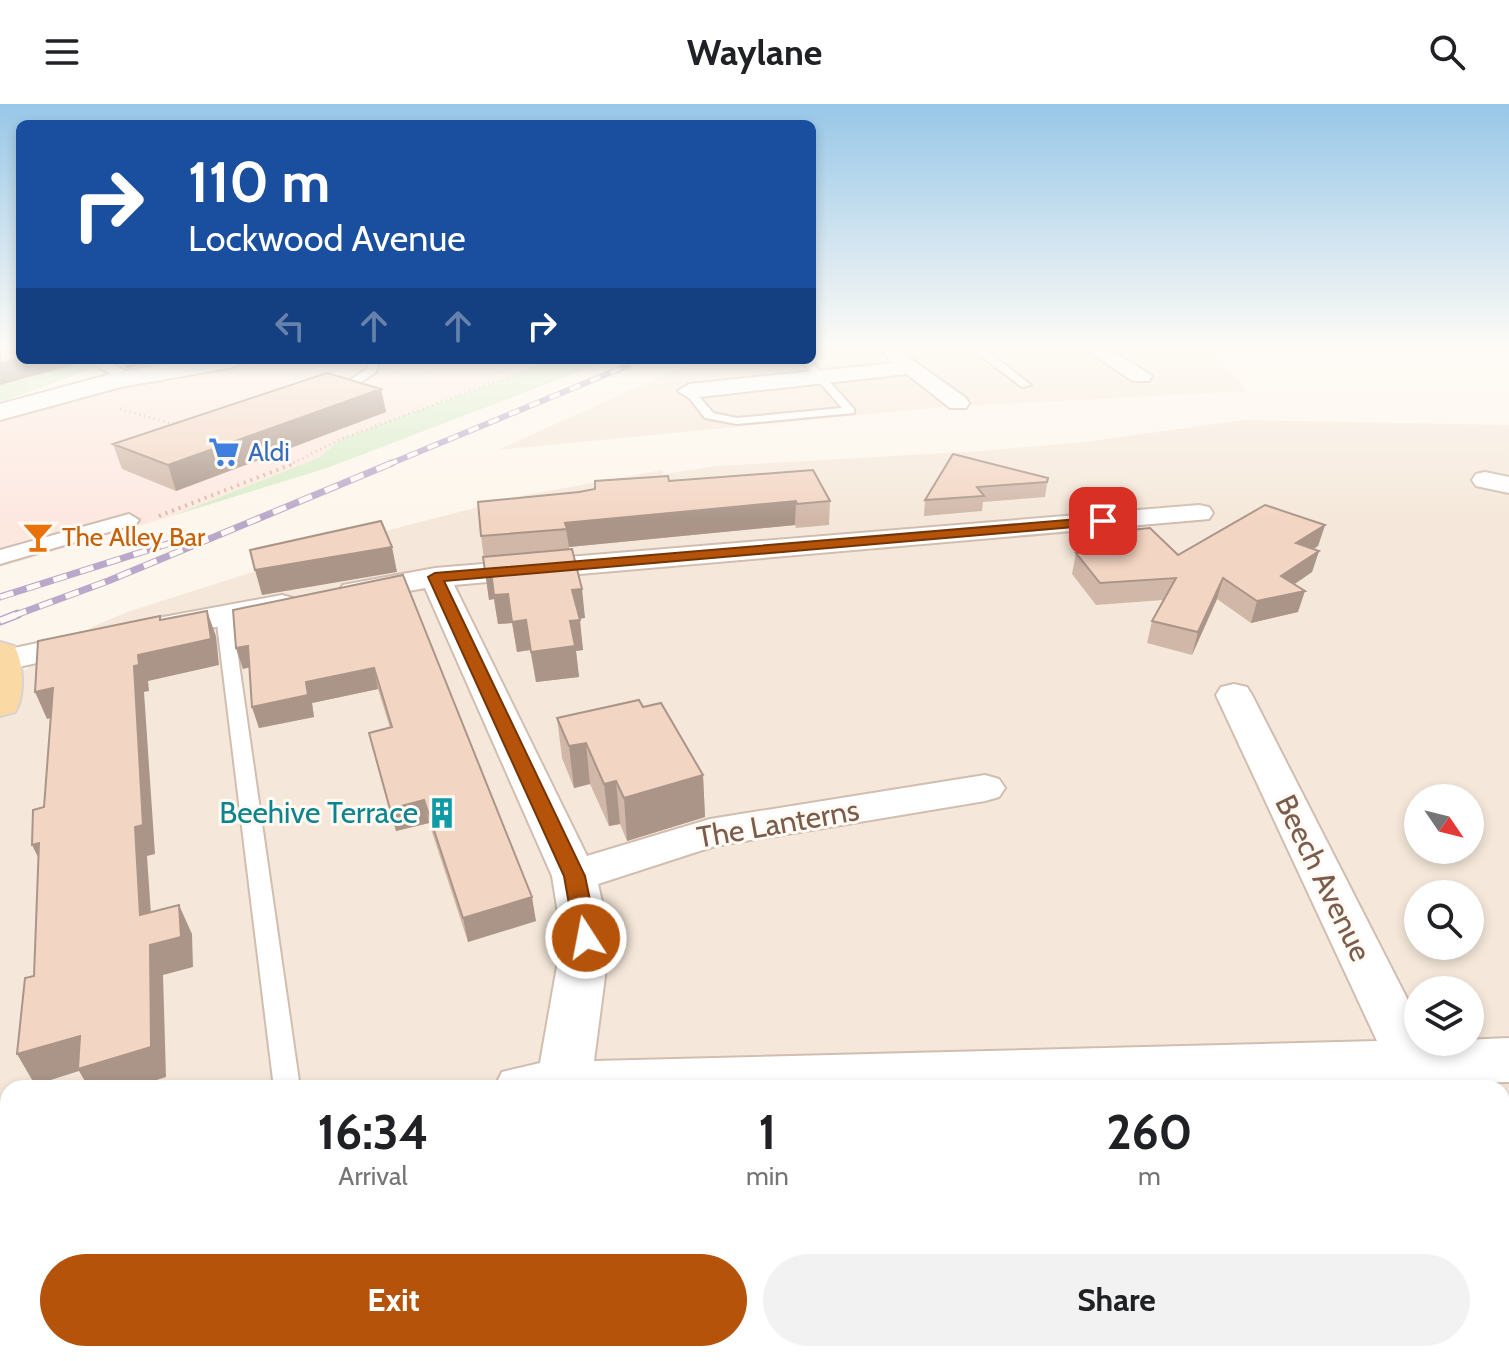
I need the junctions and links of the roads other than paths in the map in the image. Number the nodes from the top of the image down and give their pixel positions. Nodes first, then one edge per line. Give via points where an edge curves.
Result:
1 (32, 404) edge
2 (699, 404) edge
3 (844, 404) edge
4 (0, 412) edge
5 (1199, 513) dead end
6 (129, 520) dead end
7 (0, 557) edge
8 (435, 577) junction
9 (224, 615) junction
10 (1, 675) edge
11 (1234, 695) dead end
12 (985, 788) dead end
13 (574, 876) junction
14 (1509, 1060) edge
15 (1413, 1062) junction
16 (286, 1080) edge
17 (544, 1080) edge
18 (760, 1080) edge

1 - 4 main road
2 - 3 lane via 709,416 737,421 850,411
5 - 8 street
6 - 7 street
8 - 9 street
8 - 13 street
9 - 10 street via 125,635
9 - 16 lane
11 - 15 street, Beech Avenue
12 - 13 street, The Lanterns via 710,833
13 - 17 street via 586,938
14 - 15 street
15 - 18 street

